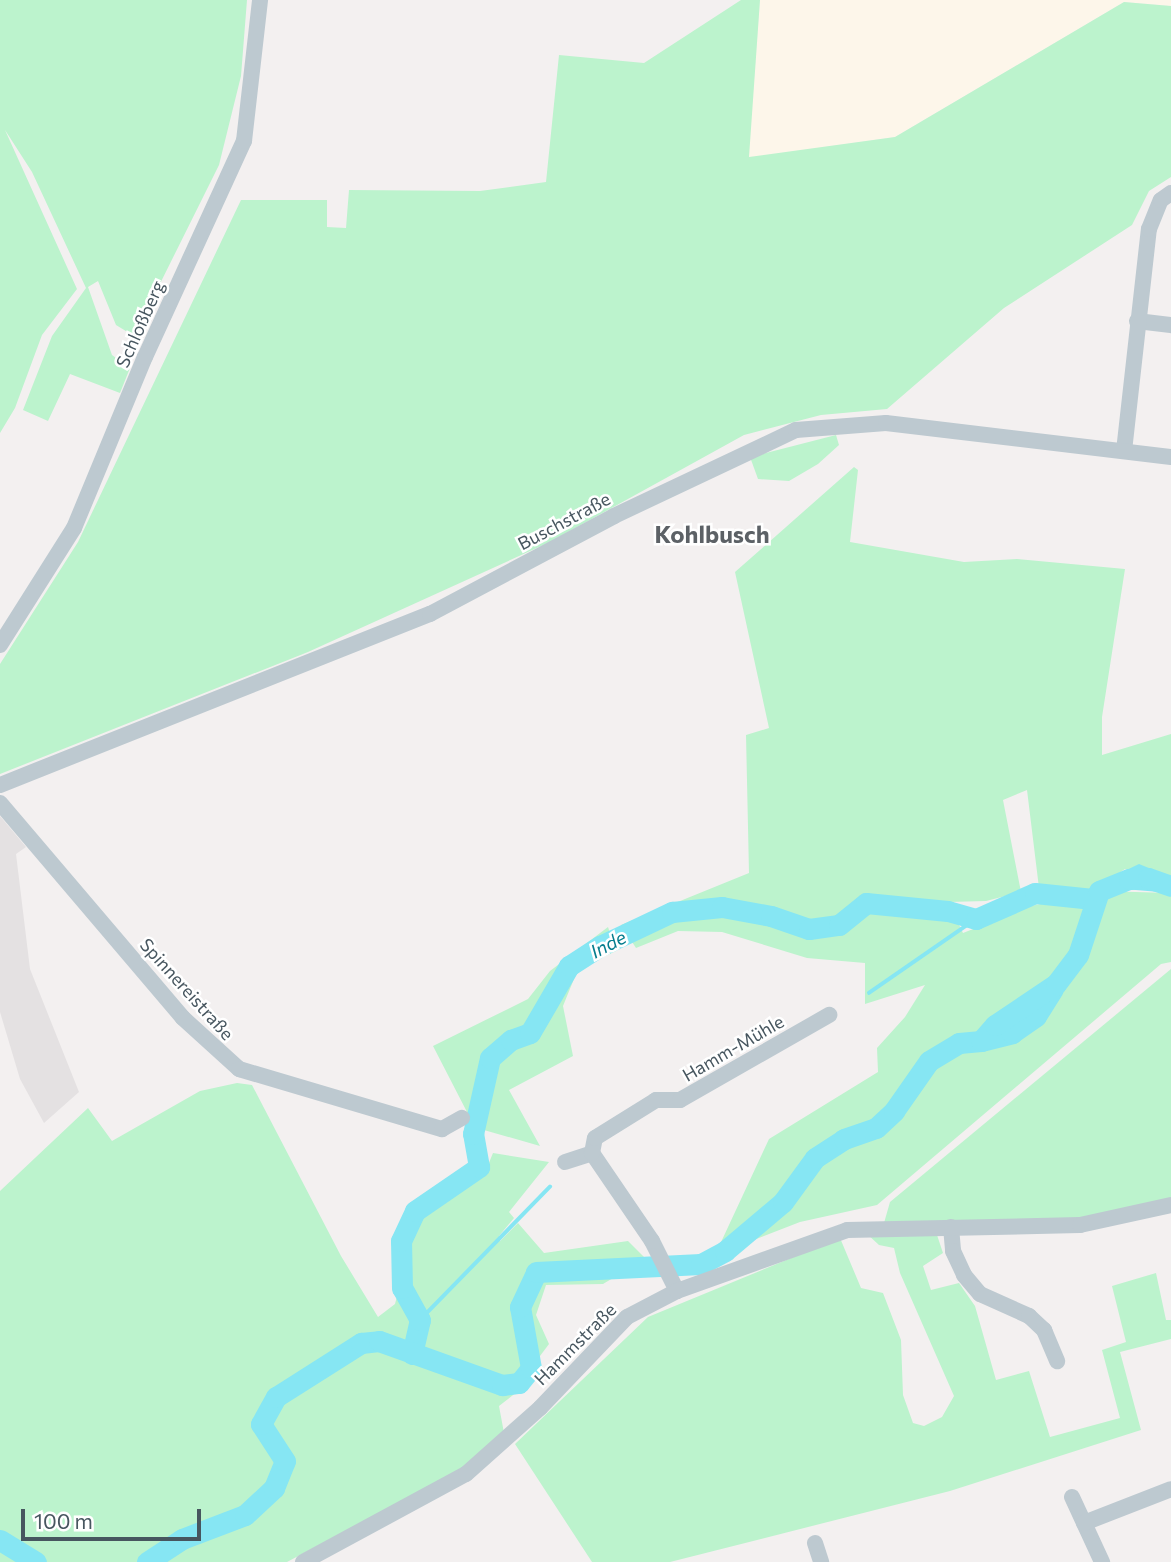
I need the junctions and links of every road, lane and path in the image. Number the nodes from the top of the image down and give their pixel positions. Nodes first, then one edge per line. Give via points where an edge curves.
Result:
1 (260, 0) edge
2 (1171, 193) edge
3 (1137, 321) junction
4 (1171, 325) edge
5 (1124, 451) junction
6 (1171, 457) edge
7 (0, 645) edge
8 (0, 785) edge
9 (0, 803) edge
10 (829, 1015) dead end
11 (462, 1118) dead end
12 (442, 1129) junction
13 (461, 1136) dead end
14 (593, 1153) junction
15 (565, 1162) dead end
16 (1171, 1205) edge
17 (951, 1227) junction
18 (674, 1285) junction
19 (1057, 1361) dead end
20 (1171, 1489) edge
21 (1072, 1497) dead end
22 (1084, 1523) junction
23 (815, 1543) dead end
24 (303, 1562) edge
25 (821, 1562) edge
26 (1102, 1562) edge

1 - 7 street, Schloßberg via 244,141 145,357 74,528
2 - 3 street via 1152,216
3 - 4 street
3 - 5 street
5 - 6 street, Buschstraße
5 - 8 street, Buschstraße via 886,423 796,430 614,516 430,614
9 - 12 street, Spinnereistraße via 220,1056 255,1076
10 - 14 street, Hamm-Mühle via 680,1100 656,1100 595,1138
11 - 12 street
12 - 13 street, Spinnereistraße
14 - 15 street
14 - 18 street
16 - 17 street, Hammstraße via 1080,1225
17 - 18 street, Hammstraße via 846,1230
17 - 19 street via 953,1251 964,1275 980,1294 1029,1316 1044,1330
18 - 24 street, Hammstraße via 627,1317 540,1408 466,1474
20 - 22 street
21 - 22 street
22 - 26 street
23 - 25 street

